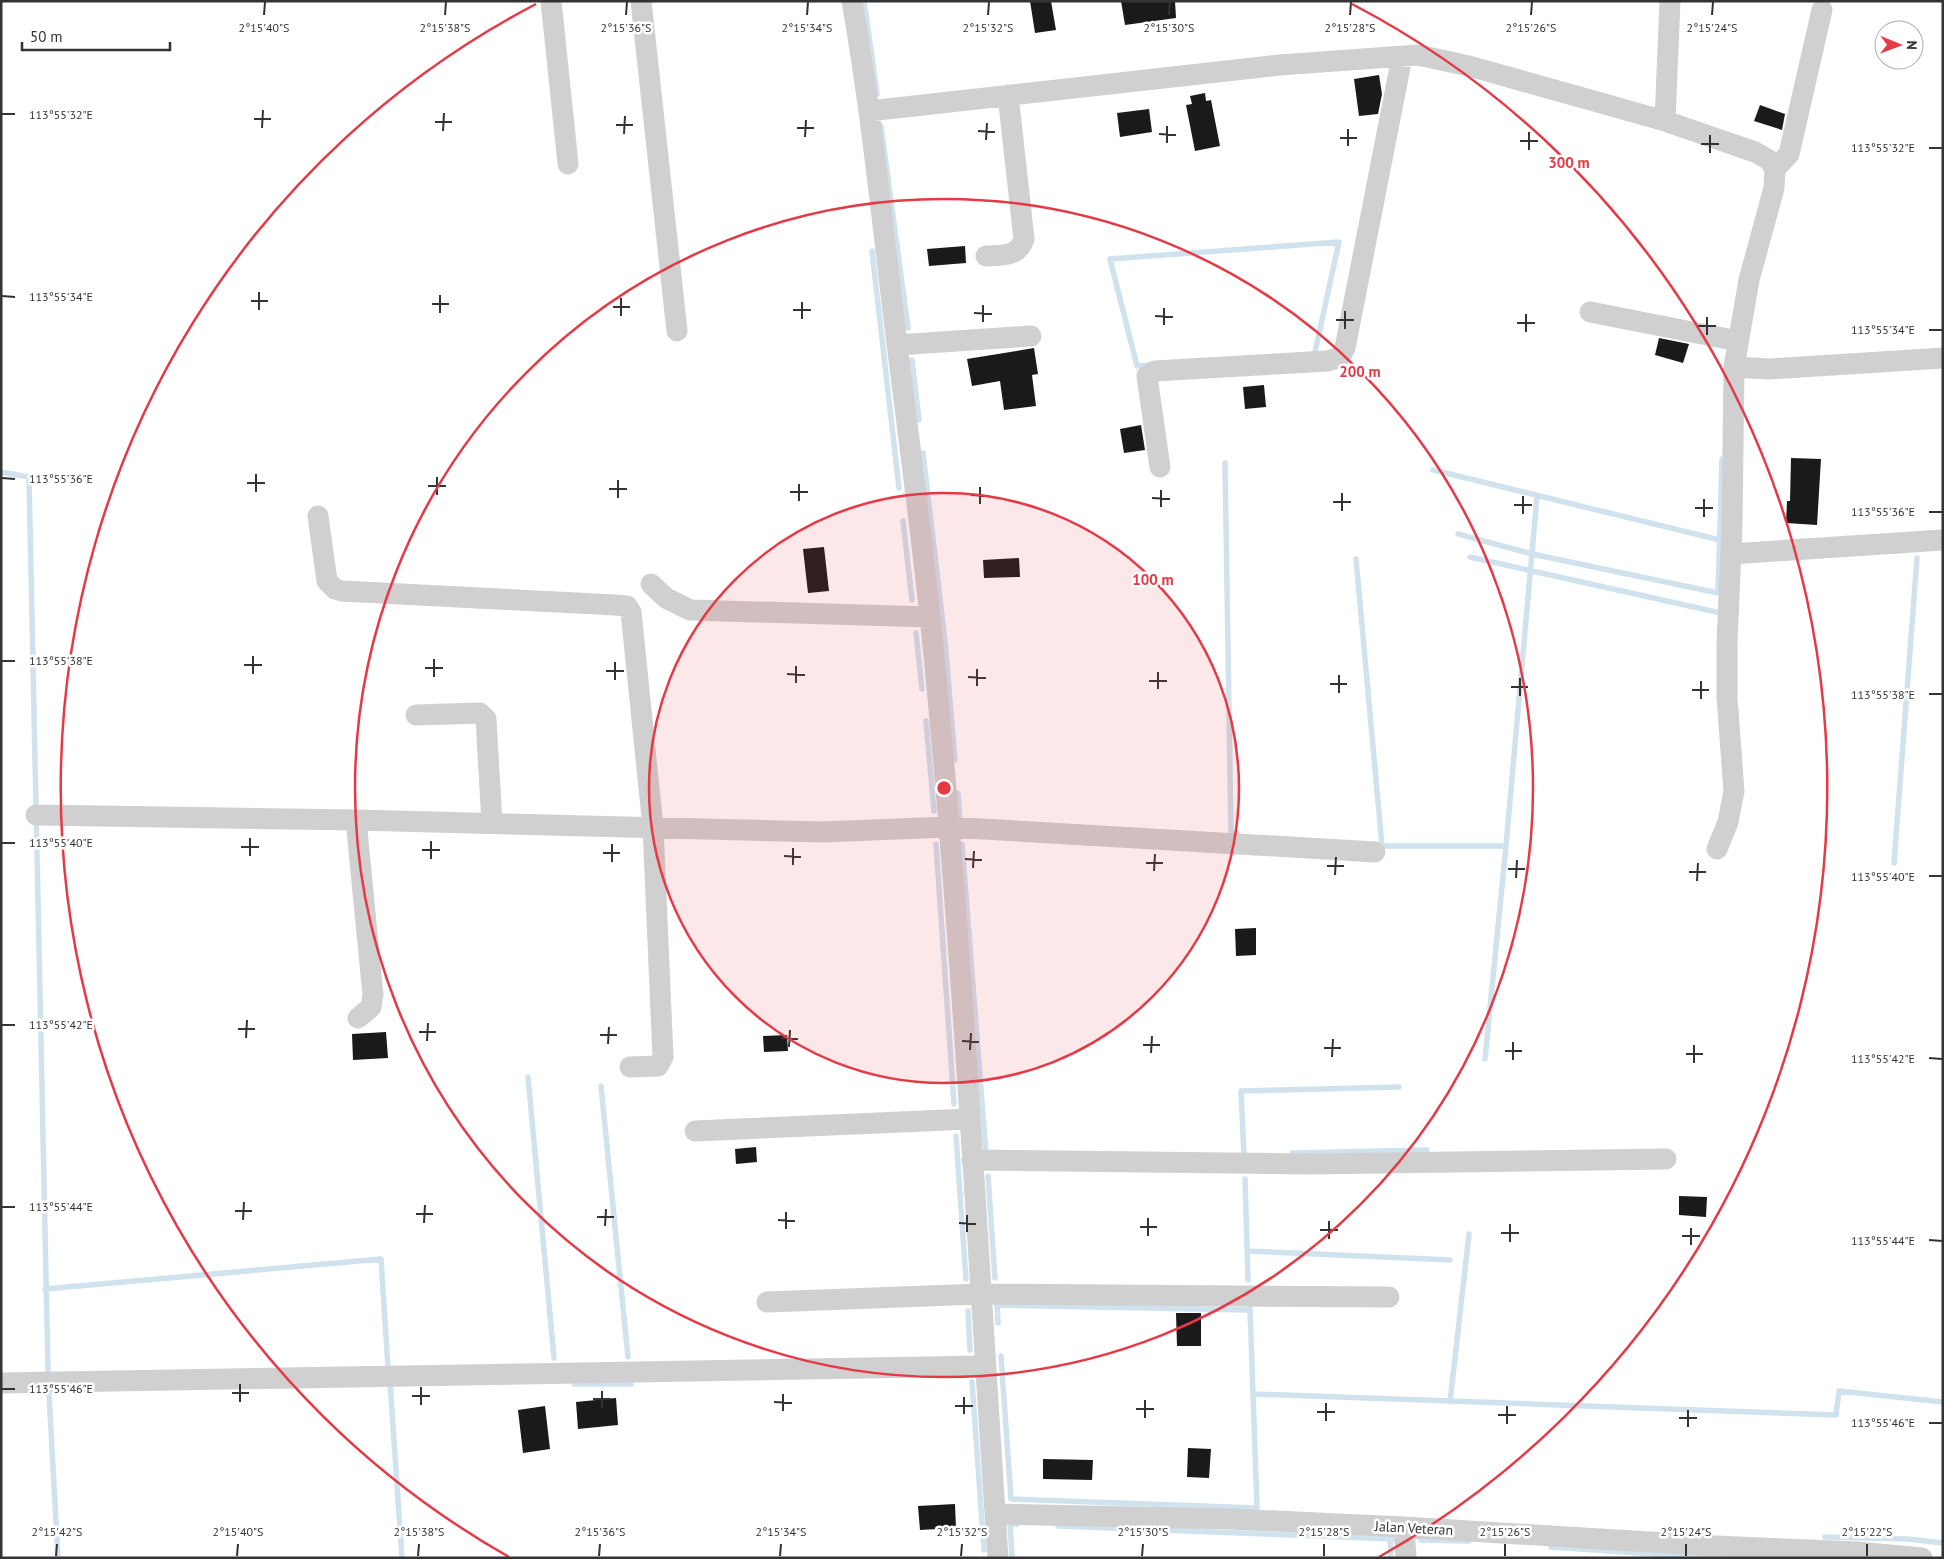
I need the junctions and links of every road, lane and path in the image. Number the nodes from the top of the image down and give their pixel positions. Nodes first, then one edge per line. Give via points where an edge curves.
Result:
1 (551, 1) edge
2 (641, 1) edge
3 (852, 1) edge
4 (1670, 1) edge
5 (1822, 10) dead end
6 (1402, 57) junction
7 (1008, 95) junction
8 (869, 111) junction
9 (1665, 121) junction
10 (568, 164) dead end
11 (1776, 169) junction
12 (986, 256) dead end
13 (1590, 312) dead end
14 (676, 331) dead end
15 (1031, 336) dead end
16 (1738, 341) junction
17 (897, 345) junction
18 (1943, 358) edge
19 (1734, 366) junction
20 (1160, 467) dead end
21 (318, 516) dead end
22 (1943, 540) edge
23 (1731, 554) junction
24 (651, 584) dead end
25 (930, 617) junction
26 (416, 715) dead end
27 (36, 815) dead end
28 (356, 820) junction
29 (492, 823) junction
30 (653, 826) junction
31 (948, 827) junction
32 (1717, 849) dead end
33 (1376, 852) dead end
34 (358, 1018) dead end
35 (630, 1067) dead end
36 (970, 1120) junction
37 (696, 1131) dead end
38 (1666, 1159) dead end
39 (972, 1160) junction
40 (980, 1294) junction
41 (1389, 1297) dead end
42 (767, 1302) dead end
43 (984, 1366) junction
44 (1, 1383) edge
45 (995, 1514) junction
46 (1404, 1527) junction
47 (1814, 1554) edge
48 (998, 1558) edge
49 (1406, 1558) edge
50 (1922, 1558) edge

1 - 10 street
2 - 14 street
3 - 8 street
4 - 9 street
5 - 11 street via 1789,154
6 - 7 street via 1280,65
6 - 9 street via 1439,58
6 - 20 street via 1345,348 1340,357 1328,361 1155,372 1147,376
7 - 8 street
7 - 12 street via 1024,239 1021,248 1012,254
8 - 17 street
9 - 11 street via 1755,152 1769,160
11 - 16 street
13 - 16 street
15 - 17 street
16 - 19 street
17 - 25 street via 918,497
18 - 19 street via 1769,369
19 - 23 street
21 - 30 street via 327,581 342,591 627,606 631,612
22 - 23 street
23 - 32 street via 1727,644 1734,791 1728,822
24 - 25 street via 666,598 690,610
25 - 31 street
26 - 29 street via 480,713 486,719
27 - 28 street
28 - 29 street
28 - 34 street via 373,995 371,1007
29 - 30 street
30 - 31 street via 822,832
30 - 35 street via 663,1057 658,1066
31 - 33 street
31 - 36 street
36 - 37 street
36 - 39 street
38 - 39 street via 1308,1164
39 - 40 street
40 - 41 street
40 - 42 street
40 - 43 street
43 - 44 street
43 - 45 street
45 - 46 street, Jalan Veteran
45 - 48 street
46 - 47 street, Jalan Veteran
46 - 49 street
47 - 50 street, Jalan Veteran

